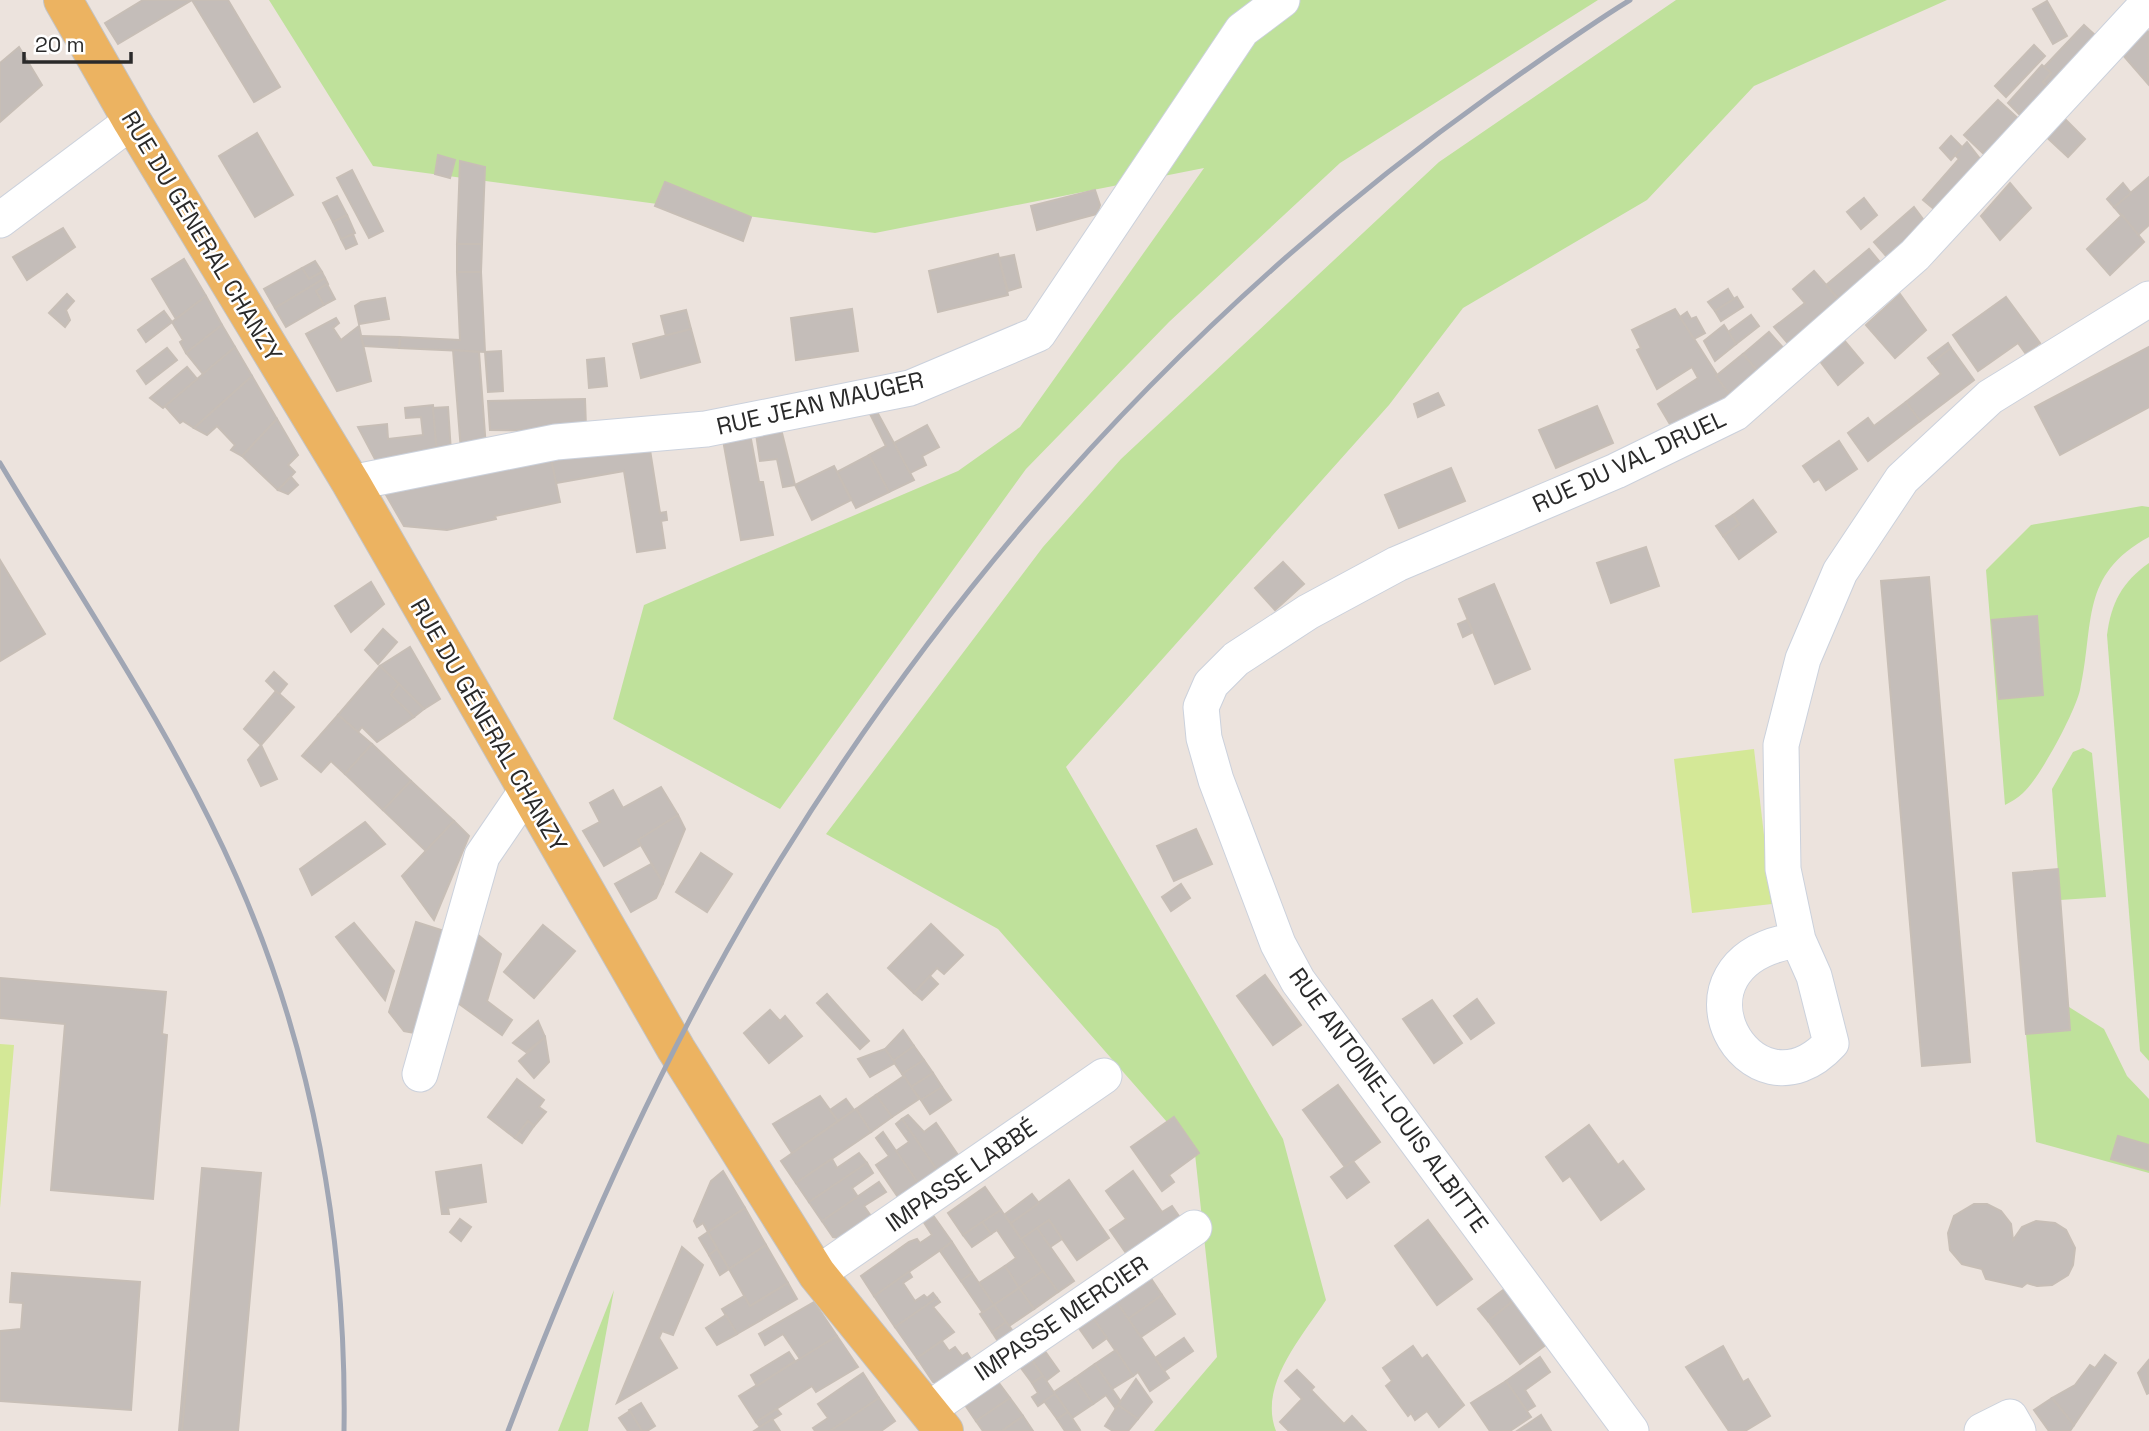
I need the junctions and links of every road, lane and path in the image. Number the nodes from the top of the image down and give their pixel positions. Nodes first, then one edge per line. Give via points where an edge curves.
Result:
1 (63, 0) edge
2 (1282, 0) edge
3 (2149, 2) edge
4 (132, 121) junction
5 (0, 220) edge
6 (2149, 299) edge
7 (351, 483) junction
8 (1204, 738) joint
9 (527, 790) junction
10 (1798, 940) dead end
11 (420, 1074) dead end
12 (1104, 1076) dead end
13 (1194, 1228) dead end
14 (817, 1274) junction
15 (936, 1420) edge
16 (1631, 1431) edge
17 (1982, 1431) edge
18 (2018, 1431) edge

1 - 4 main road, RUE DU GÉNERAL CHANZY
2 - 7 street, RUE JEAN MAUGER via 1242,30 1038,334 910,388 706,429 556,442
3 - 8 street, RUE DU VAL DRUEL via 1915,255 1735,413 1616,471 1397,564 1308,612 1236,659 1212,684 1201,707
4 - 5 street
4 - 7 main road, RUE DU GÉNERAL CHANZY
6 - 10 street via 1990,397 1902,479 1840,572 1803,659 1781,745 1783,869
7 - 9 main road, RUE DU GÉNERAL CHANZY
8 - 16 street, RUE ANTOINE-LOUIS ALBITTE via 1278,944 1298,981
9 - 11 street via 482,856
9 - 14 main road, RUE DU GÉNERAL CHANZY via 676,1049
12 - 14 street, IMPASSE LABBÉ
13 - 15 street, IMPASSE MERCIER
14 - 15 main road, RUE DU GÉNERAL CHANZY
17 - 18 street via 2010,1417

